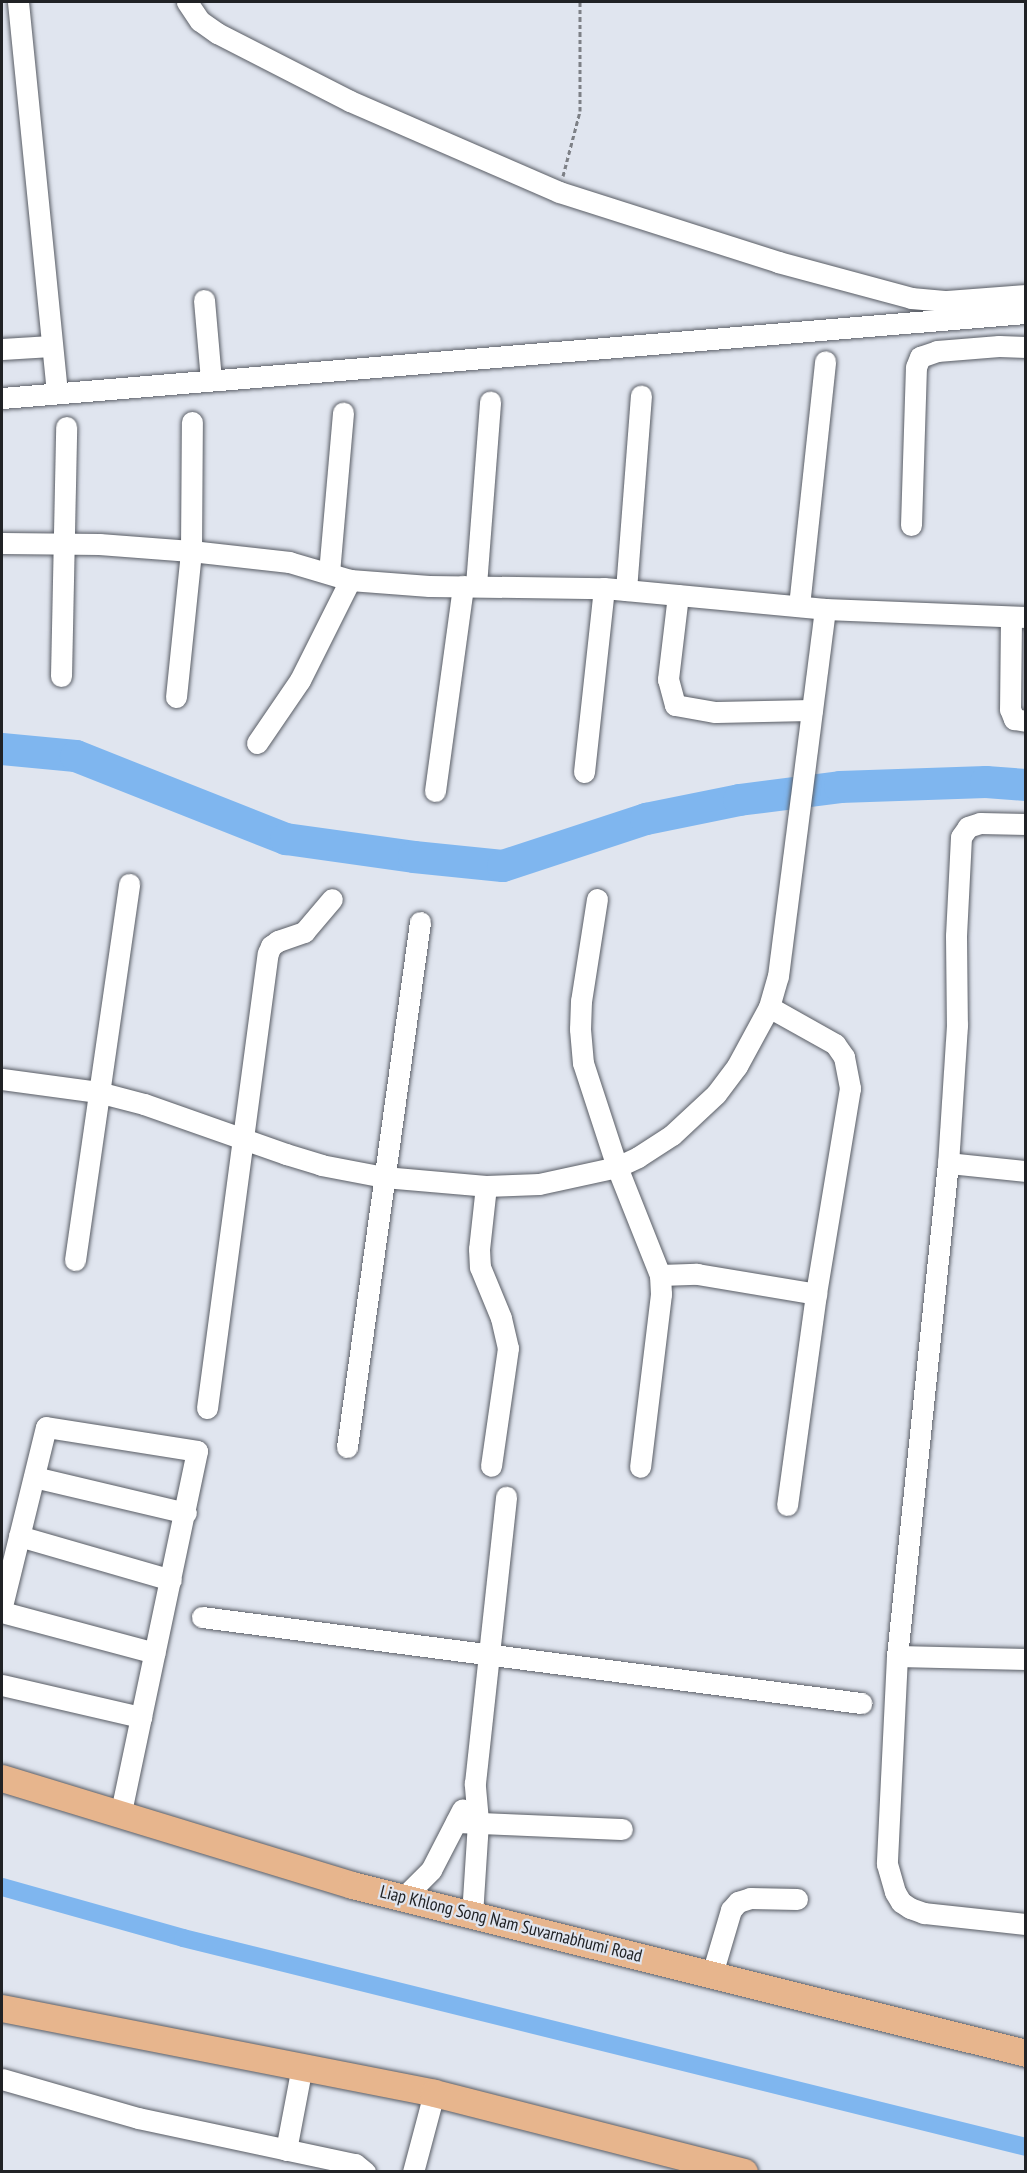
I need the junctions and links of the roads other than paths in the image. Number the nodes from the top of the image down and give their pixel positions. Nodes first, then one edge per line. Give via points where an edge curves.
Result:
1 (18, 2) edge
2 (188, 2) edge
3 (1026, 295) edge
4 (204, 300) dead end
5 (1026, 313) edge
6 (51, 346) junction
7 (1026, 347) edge
8 (2, 349) edge
9 (825, 361) dead end
10 (211, 380) junction
11 (57, 392) junction
12 (641, 396) dead end
13 (2, 398) edge
14 (490, 402) dead end
15 (343, 413) dead end
16 (192, 422) dead end
17 (66, 427) dead end
18 (911, 525) dead end
19 (2, 543) edge
20 (63, 544) junction
21 (191, 551) junction
22 (329, 573) junction
23 (350, 580) junction
24 (469, 585) junction
25 (604, 588) junction
26 (626, 590) junction
27 (678, 595) junction
28 (799, 606) junction
29 (825, 609) junction
30 (1018, 617) edge
31 (61, 676) dead end
32 (176, 697) dead end
33 (812, 710) junction
34 (1026, 722) edge
35 (257, 743) dead end
36 (584, 772) dead end
37 (435, 791) dead end
38 (1026, 824) edge
39 (129, 884) dead end
40 (332, 899) dead end
41 (597, 899) dead end
42 (420, 922) dead end
43 (769, 1007) junction
44 (2, 1079) edge
45 (98, 1092) junction
46 (244, 1140) junction
47 (948, 1163) junction
48 (617, 1167) junction
49 (1026, 1172) edge
50 (384, 1177) junction
51 (486, 1186) junction
52 (75, 1260) dead end
53 (660, 1275) junction
54 (816, 1294) junction
55 (207, 1408) dead end
56 (347, 1447) dead end
57 (491, 1466) dead end
58 (640, 1467) dead end
59 (34, 1477) junction
60 (506, 1497) dead end
61 (787, 1505) dead end
62 (186, 1513) junction
63 (19, 1536) junction
64 (171, 1580) junction
65 (2, 1605) edge
66 (2, 1612) edge
67 (202, 1617) dead end
68 (155, 1653) junction
69 (491, 1654) junction
70 (897, 1656) junction
71 (1026, 1659) edge
72 (2, 1685) edge
73 (861, 1704) dead end
74 (141, 1717) junction
75 (2, 1778) edge
76 (475, 1783) junction
77 (2, 1788) edge
78 (84, 1804) junction
79 (120, 1815) junction
80 (477, 1821) junction
81 (456, 1822) junction
82 (622, 1829) dead end
83 (403, 1898) junction
84 (797, 1899) dead end
85 (472, 1915) junction
86 (1026, 1924) edge
87 (712, 1974) junction
88 (2, 2008) edge
89 (1026, 2053) edge
90 (302, 2067) junction
91 (2, 2079) edge
92 (434, 2093) junction
93 (286, 2150) junction
94 (364, 2172) edge
95 (413, 2172) edge
96 (744, 2172) edge

1 - 6 street
2 - 3 street via 200,21 217,33 289,70 350,101 559,192 767,259 899,296 947,301
4 - 10 street
5 - 10 street
6 - 8 street
6 - 11 street
7 - 18 street via 948,350 920,357 916,367
9 - 28 street
10 - 11 street
11 - 13 street
12 - 26 street
14 - 24 street
15 - 22 street
16 - 21 street
17 - 20 street
19 - 20 street
20 - 21 street via 118,544
20 - 31 street
21 - 22 street via 289,562
21 - 32 street
22 - 23 street
23 - 24 street
23 - 35 street via 300,680
24 - 25 street
24 - 37 street
25 - 26 street
25 - 36 street
26 - 27 street
27 - 28 street
27 - 33 street via 668,679 675,705 715,712
28 - 29 street
29 - 30 street
29 - 33 street
30 - 34 street via 1010,709 1014,719
33 - 43 street via 778,976
38 - 47 street via 980,823 968,827 961,837 957,1024
39 - 45 street
40 - 46 street via 304,932 278,940 268,953
41 - 48 street via 580,1029 583,1063
42 - 50 street
43 - 48 street via 716,1094 672,1135
43 - 54 street via 835,1044 849,1072 850,1088
44 - 45 street
45 - 46 street
45 - 52 street
46 - 50 street via 321,1165
46 - 55 street
47 - 49 street
47 - 70 street
48 - 51 street via 539,1184
48 - 53 street
50 - 51 street
50 - 56 street
51 - 57 street via 480,1267 501,1318 508,1348
53 - 54 street via 697,1274
53 - 58 street
54 - 61 street
59 - 62 street
59 - 62 street via 46,1427 197,1451
59 - 63 street
60 - 69 street
62 - 64 street
63 - 64 street
63 - 65 street
64 - 68 street
66 - 68 street
67 - 69 street
68 - 74 street
69 - 73 street
69 - 76 street
70 - 71 street
70 - 86 street via 887,1863 895,1892 901,1902 924,1913
72 - 74 street
74 - 79 street
75 - 78 main road, Liap Khlong Song Nam Suvarnabhumi Road
76 - 80 street
76 - 81 street
77 - 78 main road
78 - 79 main road, Liap Khlong Song Nam Suvarnabhumi Road
79 - 83 main road, Liap Khlong Song Nam Suvarnabhumi Road
80 - 81 street
80 - 82 street
80 - 85 street
81 - 83 street via 431,1870
83 - 85 main road, Liap Khlong Song Nam Suvarnabhumi Road
84 - 87 street via 750,1898 738,1902 731,1910
85 - 87 main road, Liap Khlong Song Nam Suvarnabhumi Road
87 - 89 main road, Liap Khlong Song Nam Suvarnabhumi Road
88 - 90 main road
90 - 92 main road
90 - 93 street
91 - 93 street via 138,2118
92 - 95 street
92 - 96 main road
93 - 94 street via 355,2164

